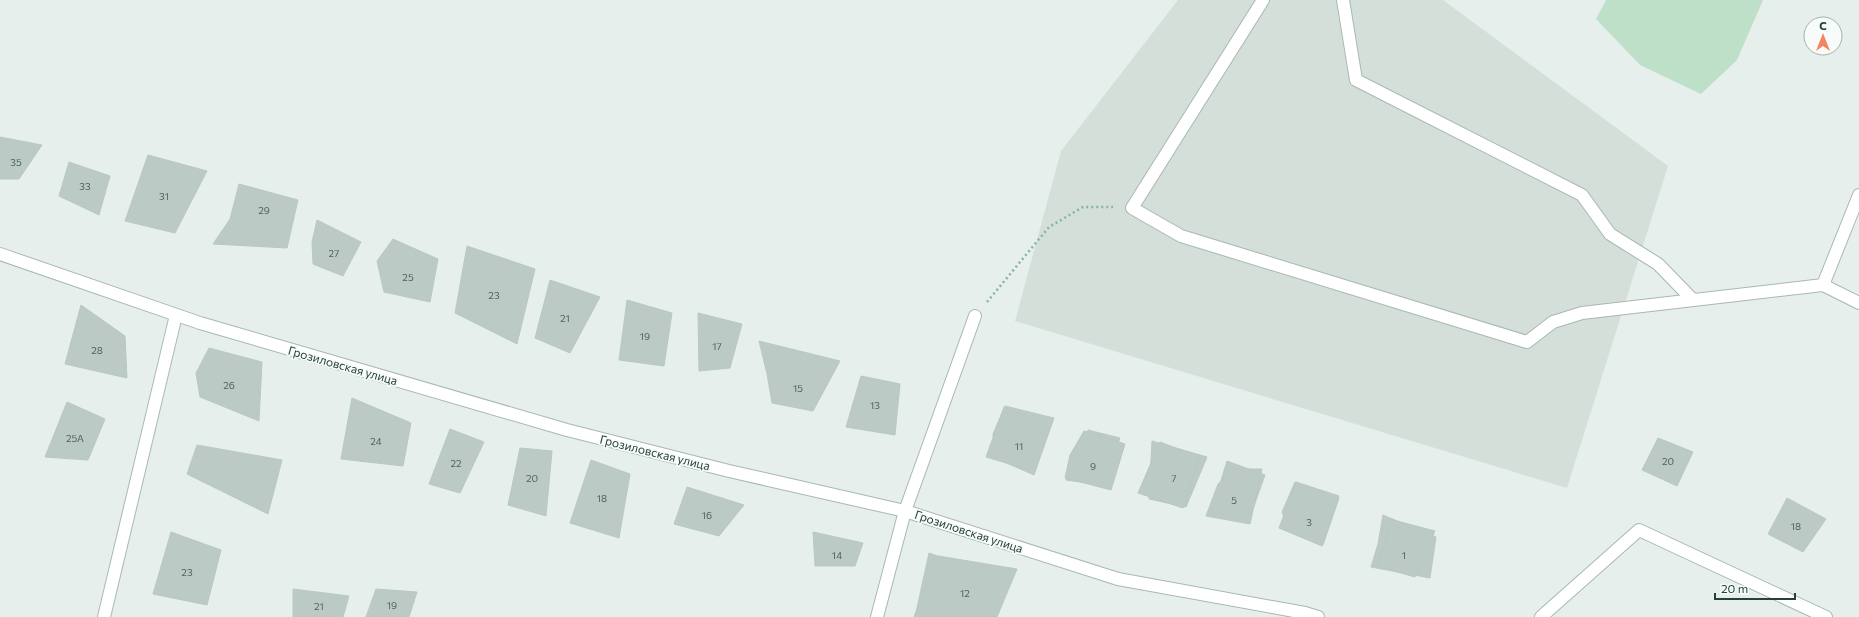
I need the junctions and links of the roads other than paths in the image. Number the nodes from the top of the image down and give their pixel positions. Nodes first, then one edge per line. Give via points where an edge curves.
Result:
1 (1263, 0) edge
2 (1343, 0) edge
3 (1859, 195) edge
4 (0, 254) edge
5 (1823, 284) junction
6 (1693, 300) junction
7 (1859, 304) edge
8 (176, 315) junction
9 (975, 316) road end
10 (905, 511) junction
11 (104, 617) edge
12 (877, 617) edge
13 (1318, 617) edge
14 (1541, 617) edge
15 (1826, 617) edge

1 - 6 street via 1132,208 1181,236 1527,342 1553,322 1582,313
2 - 6 street via 1356,80 1582,195 1610,234 1658,264
3 - 5 street
4 - 8 street, Грозиловская улица
5 - 6 street
5 - 7 street
8 - 10 street, Грозиловская улица via 567,430 729,472
8 - 11 street
9 - 10 street
10 - 12 street
10 - 13 street, Грозиловская улица via 1118,579
14 - 15 street via 1639,530

